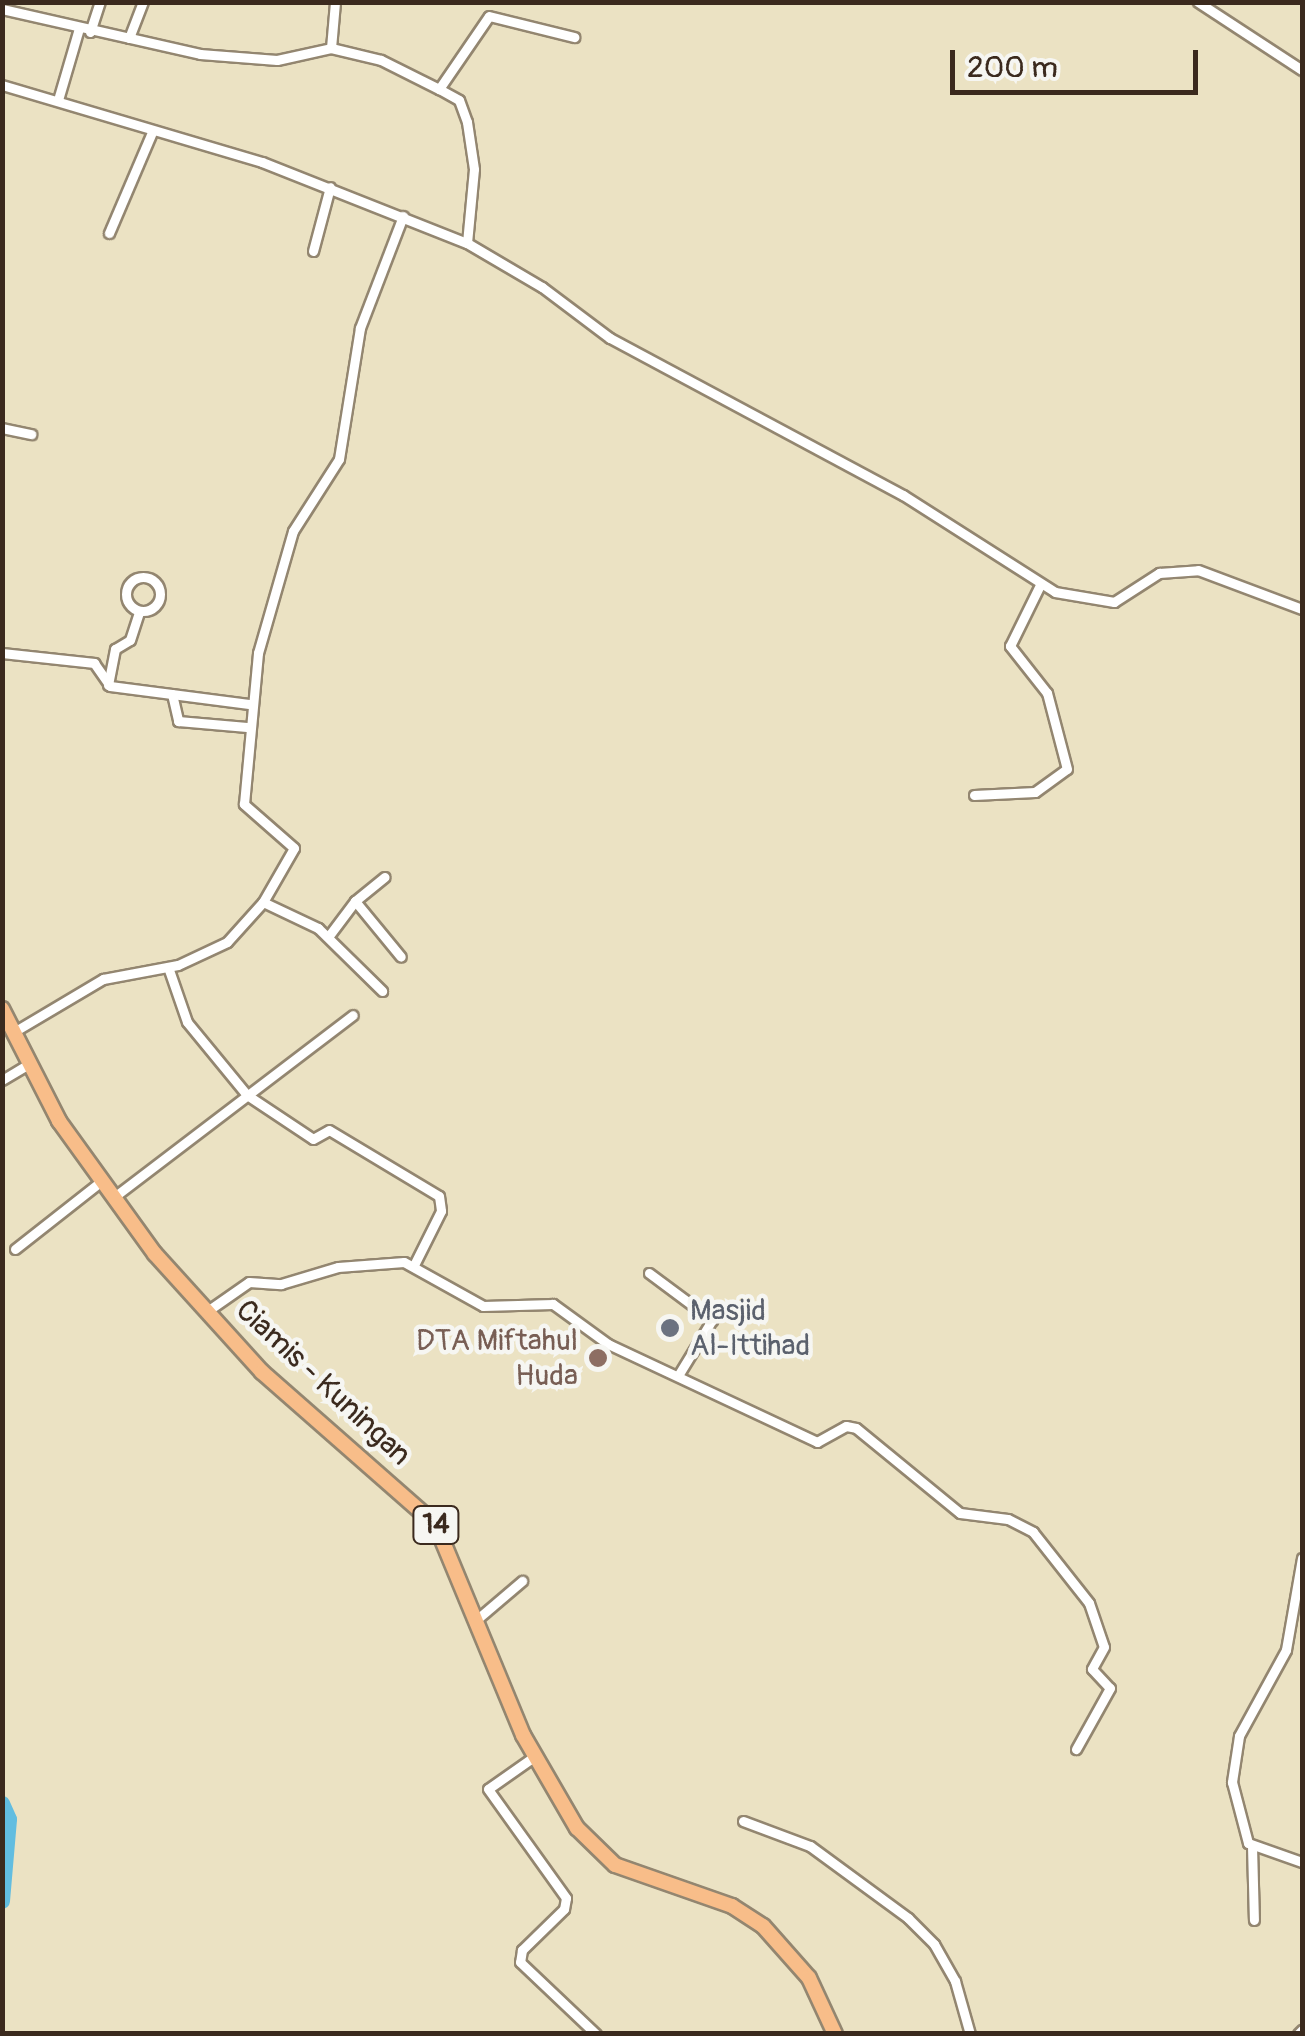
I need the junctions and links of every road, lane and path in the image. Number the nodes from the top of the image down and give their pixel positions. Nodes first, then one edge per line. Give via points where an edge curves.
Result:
1 (100, 2) edge
2 (143, 2) edge
3 (335, 2) edge
4 (1198, 2) edge
5 (2, 9) edge
6 (84, 30) junction
7 (574, 37) dead end
8 (129, 38) junction
9 (331, 48) junction
10 (1302, 70) edge
11 (2, 84) edge
12 (439, 89) junction
13 (58, 100) junction
14 (152, 132) junction
15 (330, 187) junction
16 (403, 216) junction
17 (109, 233) dead end
18 (467, 242) junction
19 (312, 251) dead end
20 (2, 428) edge
21 (32, 434) dead end
22 (1040, 586) junction
23 (1302, 609) edge
24 (139, 612) junction
25 (2, 653) edge
26 (108, 685) junction
27 (172, 694) junction
28 (250, 704) junction
29 (247, 727) junction
30 (974, 796) dead end
31 (386, 878) dead end
32 (356, 901) junction
33 (263, 902) junction
34 (328, 937) junction
35 (402, 957) dead end
36 (168, 967) junction
37 (382, 991) dead end
38 (2, 1009) edge
39 (353, 1015) dead end
40 (12, 1034) junction
41 (27, 1064) junction
42 (2, 1080) edge
43 (247, 1094) junction
44 (100, 1182) junction
45 (112, 1199) junction
46 (15, 1248) dead end
47 (414, 1264) junction
48 (649, 1273) dead end
49 (206, 1312) junction
50 (679, 1374) junction
51 (1302, 1558) edge
52 (522, 1581) dead end
53 (475, 1621) junction
54 (1076, 1750) dead end
55 (535, 1756) junction
56 (743, 1820) dead end
57 (1252, 1846) junction
58 (1302, 1862) edge
59 (1254, 1920) dead end
60 (596, 2034) edge
61 (835, 2034) edge
62 (970, 2034) edge

1 - 6 street
2 - 8 street
3 - 9 street
4 - 10 street
5 - 6 street via 51,15
6 - 8 street
6 - 13 street
7 - 12 street via 488,16
8 - 9 street via 200,54 278,60
9 - 12 street via 381,60
11 - 13 street
12 - 18 street via 459,100 468,122 474,169
13 - 14 street
14 - 15 street
14 - 17 street
15 - 16 street
15 - 19 street
16 - 18 street
16 - 28 street via 360,328 339,459 289,542
18 - 22 street via 542,286 610,338 903,495
20 - 21 street
22 - 23 street via 1106,603 1159,573 1198,570
22 - 30 street via 1010,646 1047,694 1066,769 1035,792
24 - 24 street via 153,611 159,582 134,577 126,602
24 - 26 street via 130,640 115,649
25 - 26 street via 94,663
26 - 27 street
27 - 28 street
27 - 29 street via 178,722
28 - 29 street
29 - 33 street via 244,804 294,848
31 - 32 street
32 - 34 street
32 - 35 street
33 - 34 street
33 - 36 street via 228,942
34 - 37 street
36 - 40 street via 103,979
36 - 43 street via 187,1022
38 - 40 highway, Ciamis - Kuningan / 14
39 - 43 street
40 - 41 highway, Ciamis - Kuningan / 14
41 - 42 street
41 - 44 highway, Ciamis - Kuningan / 14
43 - 45 street
43 - 47 street via 301,1132 317,1139 330,1130 438,1196 441,1210
44 - 45 highway, Ciamis - Kuningan / 14
44 - 46 street
45 - 49 highway, Ciamis - Kuningan / 14
47 - 49 street via 364,1263 281,1284 250,1282
47 - 50 street via 483,1306 554,1304 608,1344
48 - 50 street via 712,1318
49 - 53 highway, Ciamis - Kuningan / 14 via 262,1372 431,1518 455,1558
50 - 54 street via 817,1442 825,1444 846,1426 856,1428 960,1513 1008,1519 1045,1543 1092,1609 1104,1647 1092,1669 1110,1685
51 - 57 street via 1286,1650 1233,1758 1238,1816
52 - 53 street
53 - 55 highway, Ciamis - Kuningan / 14
55 - 60 street via 488,1789 566,1898 564,1910 522,1950 520,1962
55 - 61 highway, Ciamis - Kuningan / 14 via 577,1828 615,1865 732,1906 781,1941 810,1978
56 - 62 street via 810,1846 908,1918 934,1944 959,1988
57 - 58 street via 1270,1846
57 - 59 street

